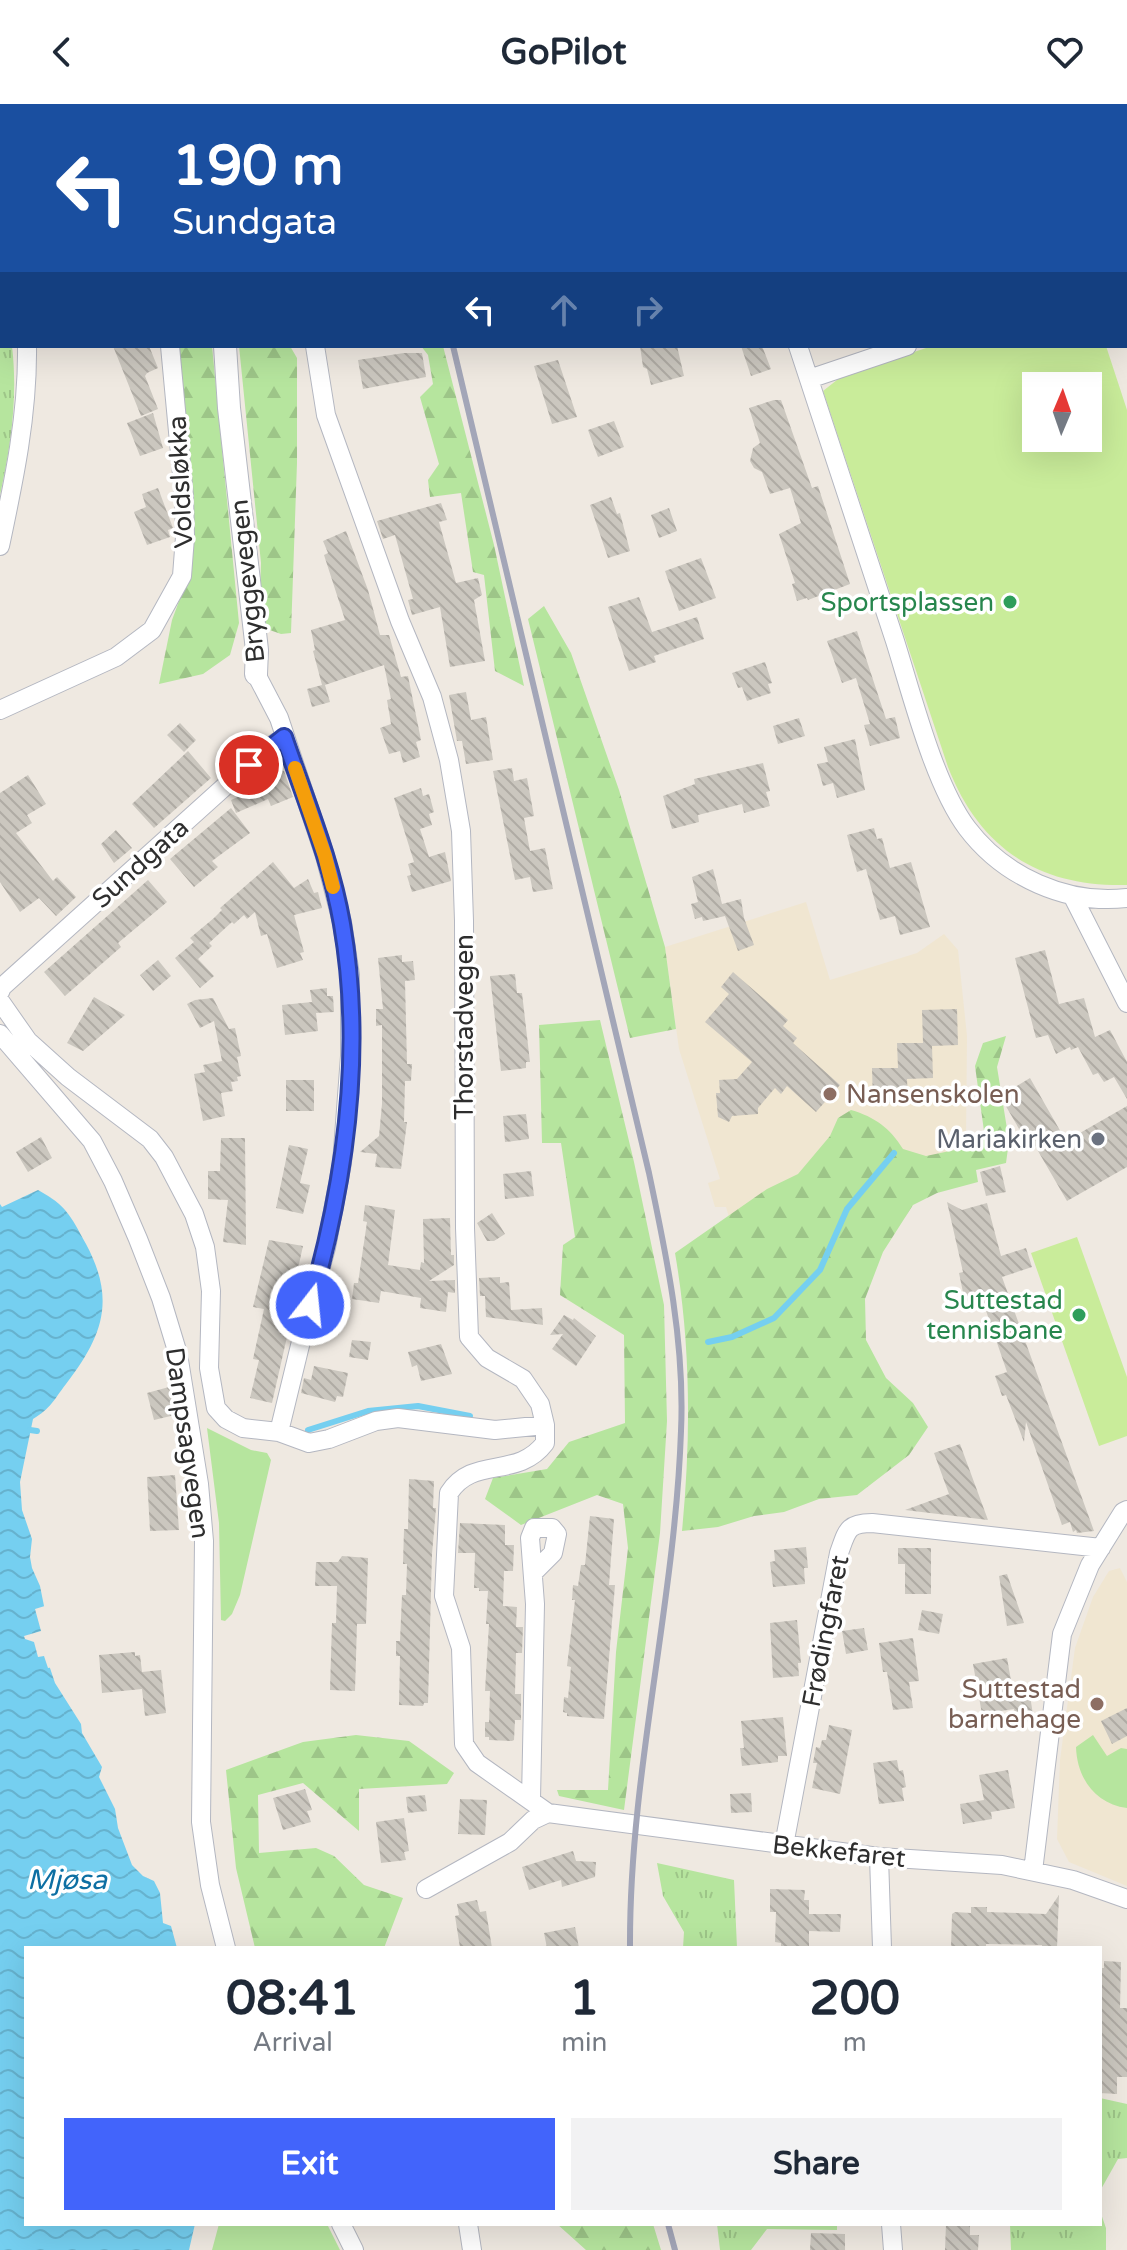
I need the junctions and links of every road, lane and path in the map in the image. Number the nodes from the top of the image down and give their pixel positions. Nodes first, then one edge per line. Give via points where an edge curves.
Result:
1 (27, 348) edge
2 (170, 348) edge
3 (225, 348) edge
4 (315, 348) edge
5 (799, 348) edge
6 (901, 348) edge
7 (809, 379) junction
8 (0, 546) edge
9 (256, 674) joint
10 (0, 710) edge
11 (284, 737) junction
12 (1073, 897) junction
13 (1127, 898) edge
14 (0, 992) edge
15 (0, 1001) edge
16 (1127, 1003) edge
17 (0, 1034) edge
18 (545, 1425) junction
19 (279, 1432) junction
20 (1127, 1510) edge
21 (1101, 1548) junction
22 (534, 1572) dead end
23 (531, 1799) junction
24 (548, 1813) junction
25 (784, 1845) junction
26 (879, 1857) junction
27 (1033, 1871) junction
28 (426, 1889) dead end
29 (1127, 1899) edge
30 (225, 1946) edge
31 (882, 1946) edge
32 (342, 2226) edge
33 (468, 2226) edge
34 (891, 2226) edge
35 (354, 2250) edge
36 (472, 2250) edge
37 (893, 2250) edge

1 - 8 street via 18,460
2 - 10 street, Voldsløkka via 184,496 182,576 152,630 116,657
3 - 9 street, Bryggevegen
4 - 18 street, Thorstadvegen via 326,415 432,697 461,831 469,1337 487,1358 523,1379 540,1404
5 - 7 street
6 - 7 street
7 - 12 street via 956,812 979,843 1013,869
9 - 11 street, Bryggevegen
11 - 14 street, Sundgata
11 - 19 street, Bryggevegen via 342,922 350,975 350,1056 342,1163 326,1248
12 - 13 street
12 - 16 street
15 - 19 street via 28,1041 136,1127 164,1157 205,1247 211,1291 209,1368 216,1408 243,1428
17 - 30 street, Dampsagvegen via 92,1141 138,1239 178,1354 204,1541 201,1822
18 - 19 street via 495,1430 398,1418 309,1443
18 - 23 street via 545,1443 528,1460 475,1471 455,1482 449,1493 444,1570 444,1596 461,1648 464,1744 477,1763
20 - 21 street
21 - 25 street, Frødingfaret via 872,1523 857,1523 846,1531
21 - 27 street via 1062,1634
22 - 23 street
23 - 24 street
24 - 25 street, Bekkefaret
24 - 28 street via 510,1842
25 - 26 street, Bekkefaret
26 - 27 street, Bekkefaret
26 - 31 street
27 - 29 street, Bekkefaret
32 - 35 street
33 - 36 street
34 - 37 street

